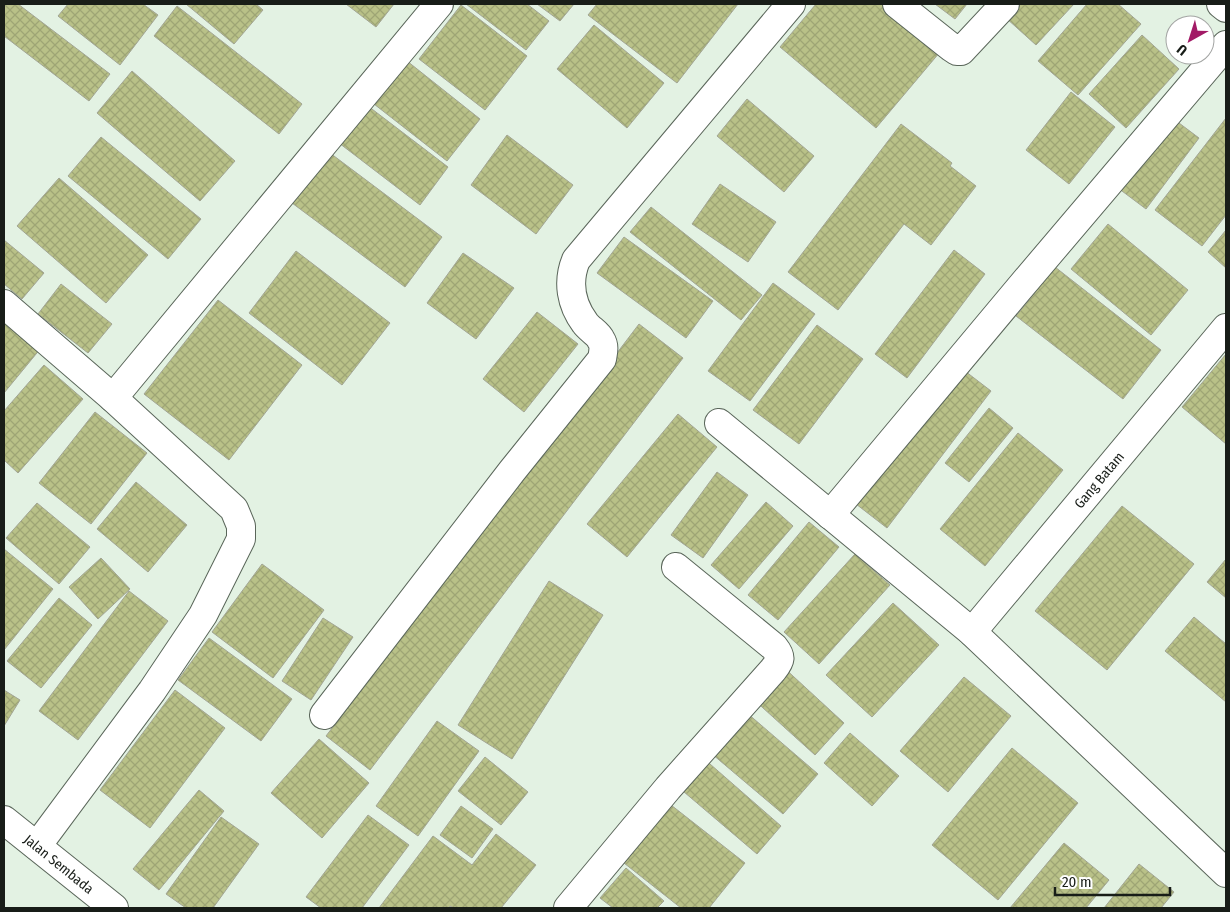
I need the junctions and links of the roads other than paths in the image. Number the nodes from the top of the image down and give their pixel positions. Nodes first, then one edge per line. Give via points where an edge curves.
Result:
1 (439, 4) edge
2 (791, 4) edge
3 (897, 4) edge
4 (1005, 4) edge
5 (1222, 4) edge
6 (1226, 8) edge
7 (1226, 45) edge
8 (4, 304) edge
9 (1226, 328) edge
10 (113, 398) junction
11 (718, 423) dead end
12 (830, 515) junction
13 (676, 567) dead end
14 (972, 632) junction
15 (324, 715) dead end
16 (4, 820) edge
17 (37, 846) junction
18 (1222, 861) edge
19 (572, 907) edge
20 (114, 908) edge

1 - 10 street
2 - 15 street via 576,260 570,284 575,306 601,340 604,348 602,359
3 - 4 street via 957,51 961,51
5 - 6 street
7 - 12 street
8 - 10 street
9 - 14 street, Gang Batam
10 - 17 street via 234,509 241,539 203,615 152,691
11 - 12 street
12 - 14 street
13 - 19 street via 774,647 780,654 780,660 668,788
14 - 18 street
16 - 17 street, Jalan Sembada
17 - 20 street, Jalan Sembada

